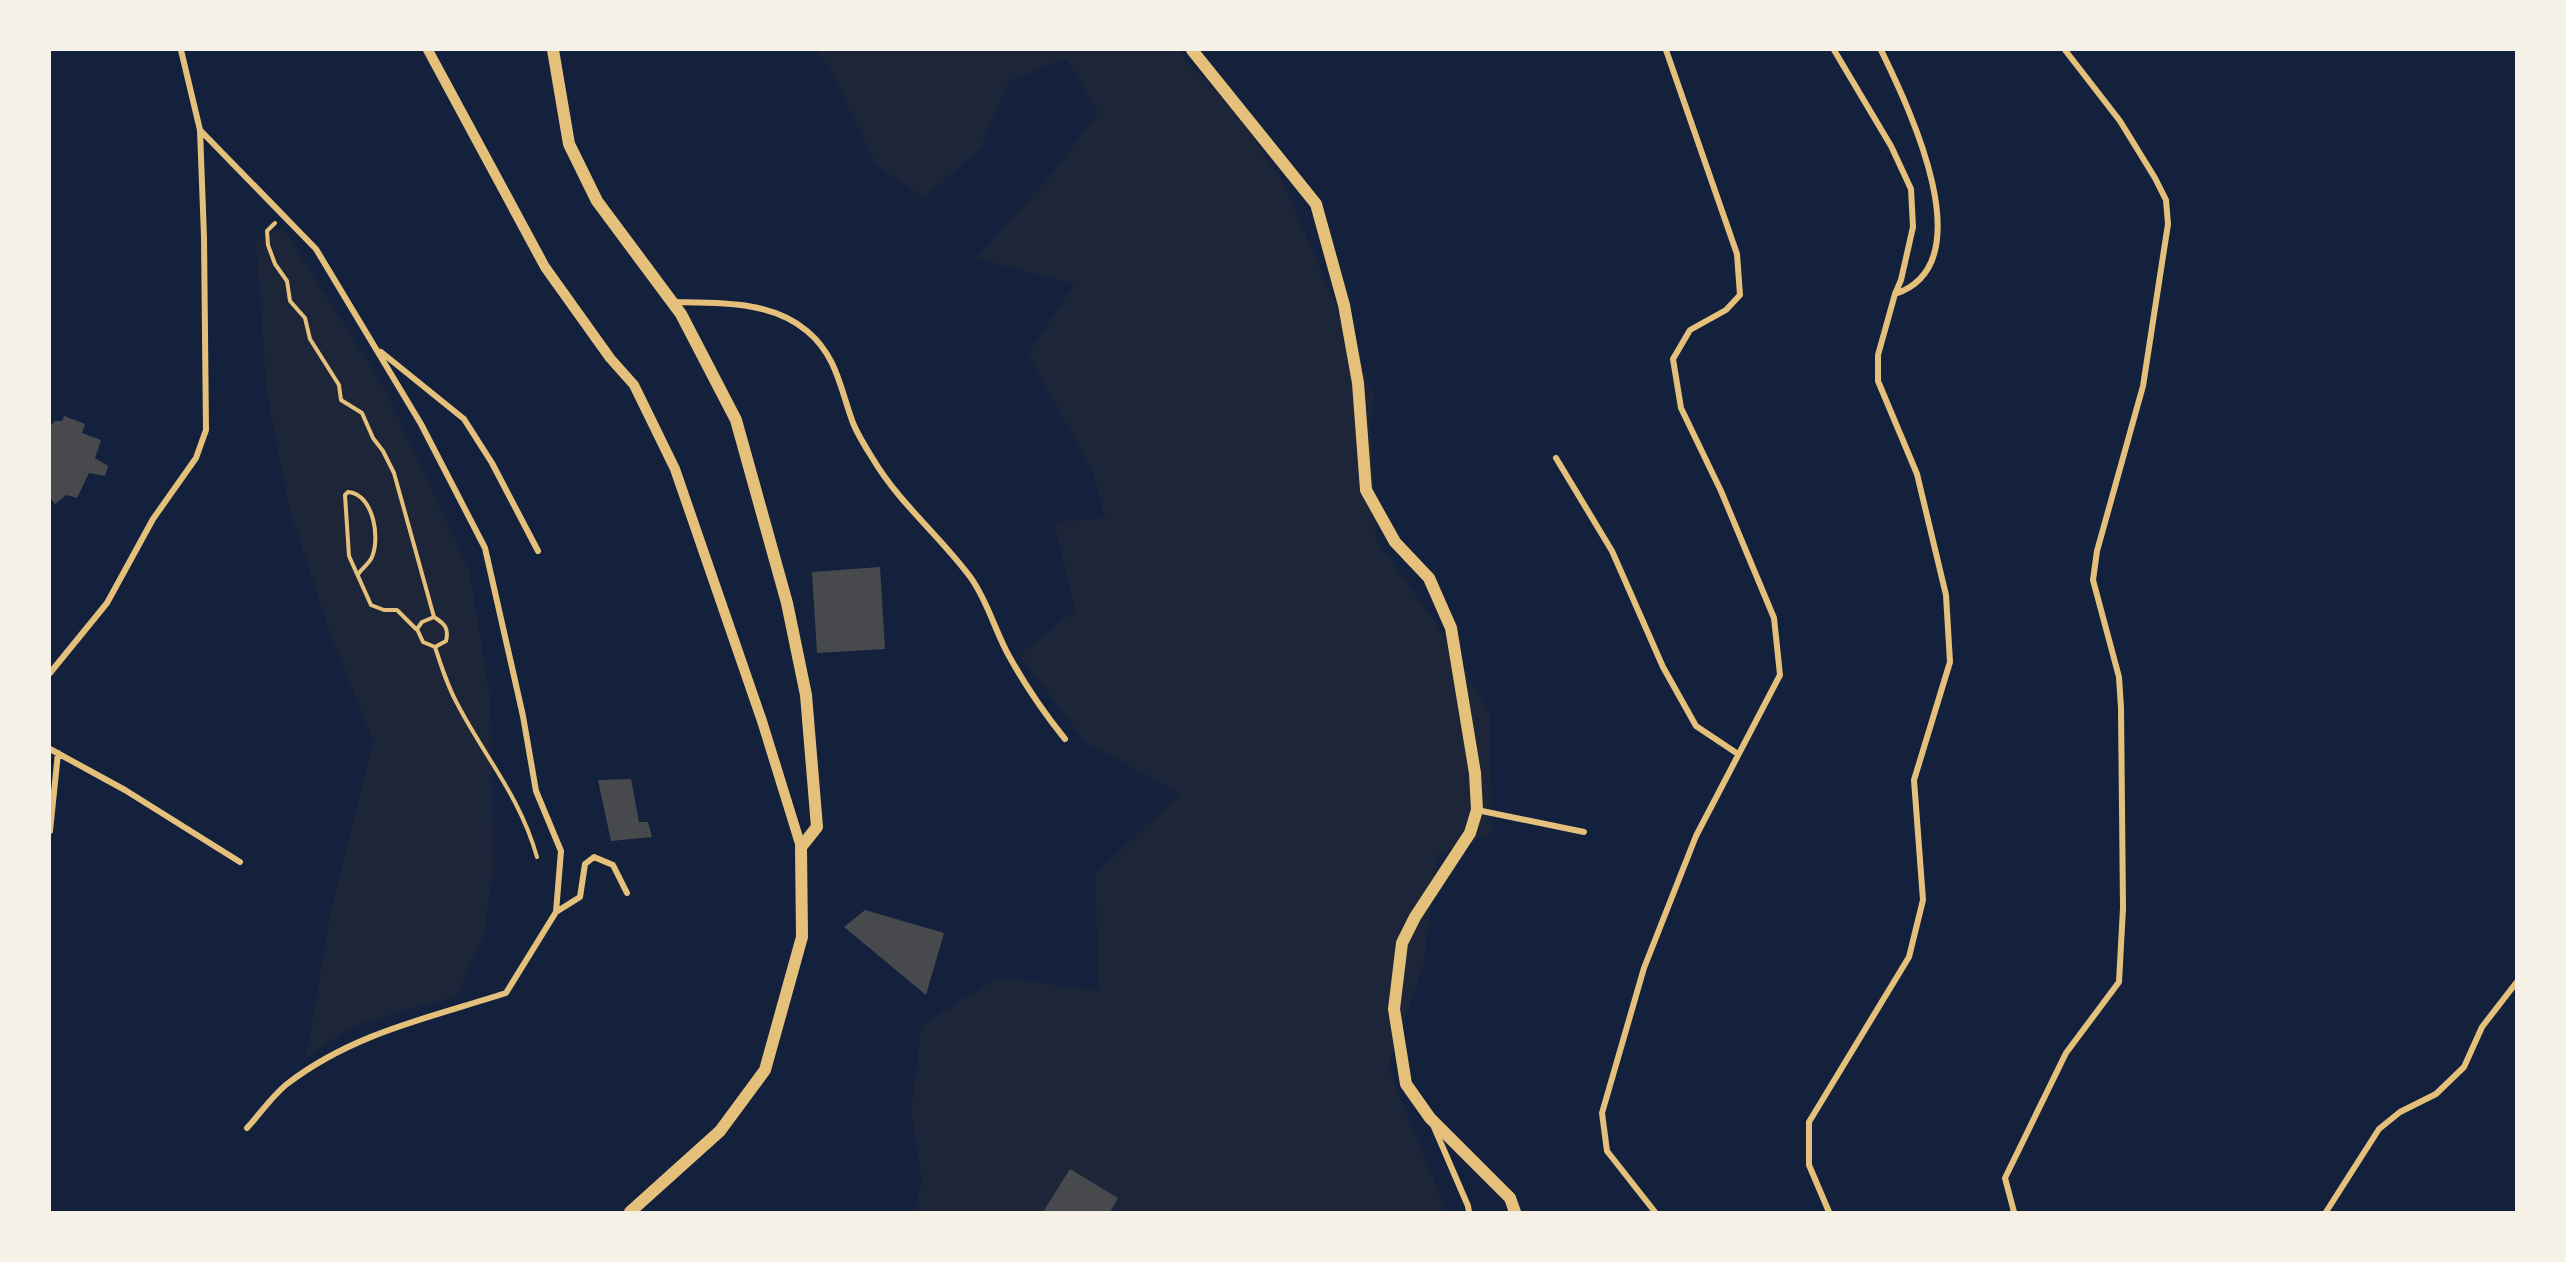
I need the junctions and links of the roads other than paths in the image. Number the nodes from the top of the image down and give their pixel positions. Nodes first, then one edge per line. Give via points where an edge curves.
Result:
1 (181, 50) edge
2 (428, 50) edge
3 (554, 50) edge
4 (1192, 50) edge
5 (1666, 50) edge
6 (1834, 50) edge
7 (1881, 50) edge
8 (2065, 50) edge
9 (200, 130) junction
10 (1895, 294) junction
11 (672, 302) junction
12 (378, 350) junction
13 (1556, 458) dead end
14 (538, 551) dead end
15 (50, 673) edge
16 (1065, 739) dead end
17 (50, 748) edge
18 (58, 753) junction
19 (1738, 754) junction
20 (1477, 810) junction
21 (50, 831) edge
22 (1584, 832) dead end
23 (801, 847) junction
24 (240, 862) dead end
25 (627, 893) dead end
26 (556, 912) junction
27 (2517, 983) edge
28 (1430, 1118) junction
29 (247, 1128) dead end
30 (630, 1212) edge
31 (1469, 1212) edge
32 (1515, 1212) edge
33 (1654, 1212) edge
34 (1829, 1212) edge
35 (2014, 1212) edge
36 (2326, 1212) edge

1 - 9 street
2 - 23 street via 545,267 634,385 675,469
3 - 11 main road via 569,144 597,201
4 - 20 main road via 1316,204 1344,305 1358,383 1366,490 1395,542 1429,578 1451,628 1475,773
5 - 19 street via 1737,254 1741,277 1740,295 1726,310 1690,330 1673,359 1681,408 1722,491 1774,618 1780,675
6 - 10 street via 1891,146 1911,189 1913,227
7 - 10 street via 1907,104 1939,218 1938,244 1928,268 1909,289
8 - 35 street via 2120,121 2155,177 2166,200 2168,224 2143,386 2097,551 2093,580 2119,676 2123,908 2119,982 2066,1053 2005,1178
9 - 12 street via 316,249
9 - 15 street via 206,430 196,458 153,519 107,603
10 - 34 street via 1878,355 1878,381 1917,474 1946,595 1950,662 1914,780 1923,900 1909,957 1809,1122 1809,1165
11 - 16 street via 738,303 788,318 827,351 854,425 873,460 972,580 1008,654
11 - 23 main road via 736,420 787,603 806,695 815,772 818,826
12 - 14 street via 464,419
12 - 26 street via 485,548 536,790 561,851
13 - 19 street via 1612,551 1663,667 1696,726
17 - 18 street
18 - 21 street
18 - 24 street
19 - 33 street via 1696,836 1644,968 1602,1113 1607,1151
20 - 22 street
20 - 28 main road via 1470,832 1402,943 1394,1009 1406,1084
23 - 30 main road via 802,937 765,1070 720,1131
25 - 26 street via 613,865 594,857 585,864 580,897
26 - 29 street via 506,993 404,1023 341,1049 286,1085
27 - 36 street via 2482,1027 2464,1067 2436,1095 2400,1112 2379,1129
28 - 31 street
28 - 32 main road via 1510,1198

